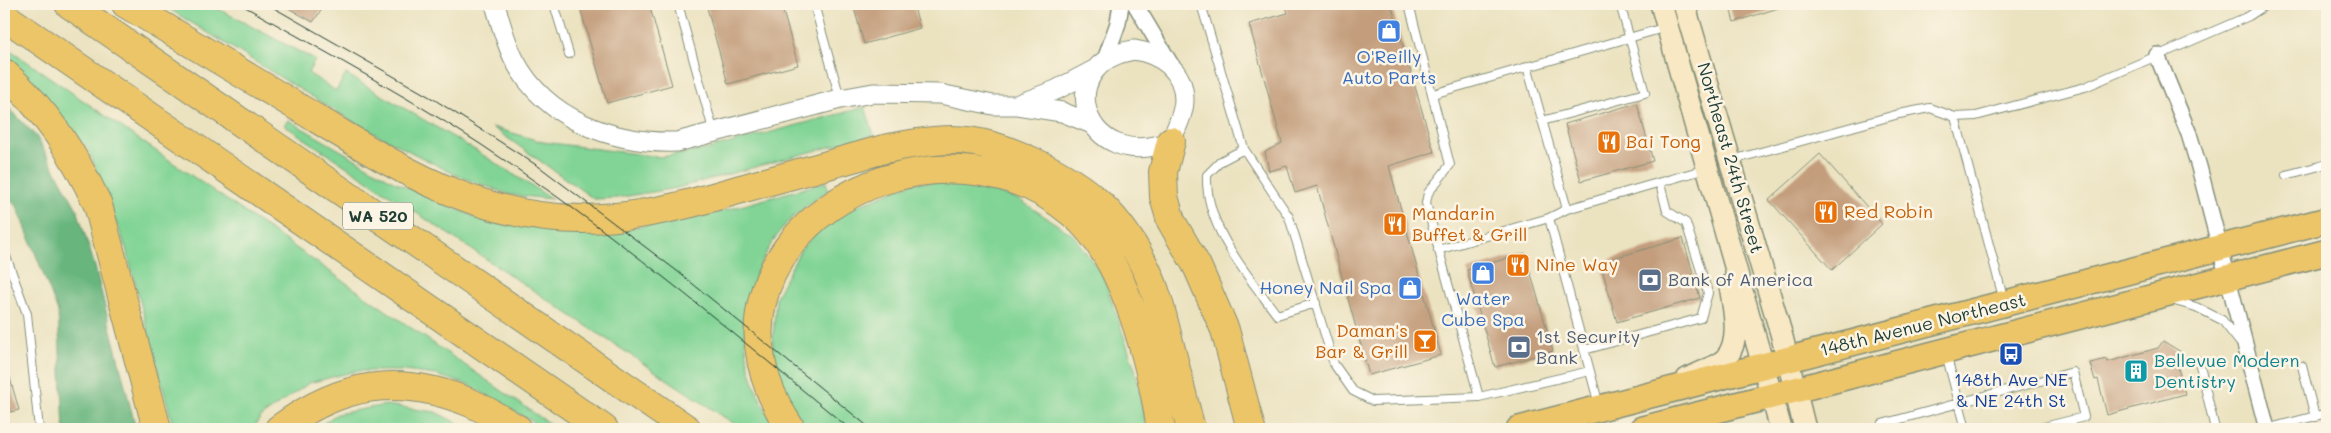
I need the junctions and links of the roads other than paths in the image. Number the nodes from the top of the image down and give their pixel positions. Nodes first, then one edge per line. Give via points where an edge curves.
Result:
1 (69, 4) edge
2 (126, 4) edge
3 (495, 4) edge
4 (554, 4) edge
5 (678, 4) edge
6 (814, 4) edge
7 (1121, 4) edge
8 (1134, 4) edge
9 (1201, 4) edge
10 (1409, 4) edge
11 (1620, 4) edge
12 (1661, 4) edge
13 (1684, 4) edge
14 (2267, 4) edge
15 (4, 16) edge
16 (1667, 26) junction
17 (1630, 37) junction
18 (569, 54) dead end
19 (2157, 55) junction
20 (1100, 64) junction
21 (1527, 66) junction
22 (1175, 71) junction
23 (4, 73) edge
24 (1433, 94) junction
25 (840, 99) junction
26 (1016, 105) junction
27 (1954, 117) junction
28 (1542, 121) junction
29 (1092, 124) junction
30 (714, 133) junction
31 (1171, 141) junction
32 (1244, 149) junction
33 (1730, 160) junction
34 (2327, 164) edge
35 (1708, 168) junction
36 (2286, 175) dead end
37 (1660, 184) junction
38 (1718, 203) junction
39 (1567, 209) junction
40 (1549, 218) junction
41 (2327, 220) edge
42 (2220, 248) junction
43 (1438, 250) junction
44 (4, 251) edge
45 (2327, 252) edge
46 (2227, 277) junction
47 (2158, 295) junction
48 (1316, 303) junction
49 (2005, 304) junction
50 (1584, 350) junction
51 (2246, 350) junction
52 (1946, 352) junction
53 (1788, 359) junction
54 (2199, 361) dead end
55 (1764, 366) junction
56 (2302, 366) dead end
57 (1590, 371) junction
58 (1796, 388) junction
59 (1661, 393) junction
60 (1772, 395) junction
61 (1479, 397) junction
62 (1960, 404) junction
63 (1600, 408) junction
64 (2327, 413) edge
65 (2315, 417) junction
66 (39, 429) edge
67 (157, 429) edge
68 (278, 429) edge
69 (518, 429) edge
70 (604, 429) edge
71 (687, 429) edge
72 (791, 429) edge
73 (1161, 429) edge
74 (1190, 429) edge
75 (1251, 429) edge
76 (1519, 429) edge
77 (1642, 429) edge
78 (1781, 429) edge
79 (1805, 429) edge
80 (1879, 429) edge
81 (1966, 429) edge
82 (2036, 429) edge
83 (2216, 429) edge
84 (2267, 429) edge

1 - 71 highway, WA 520
2 - 74 highway via 412,174 461,198 512,213 557,218 615,218 674,208 914,143 973,142 1016,154 1066,177 1110,214 1130,238 1154,289
3 - 30 street via 514,61 530,85 573,120 625,139 652,143 677,142
4 - 18 lane
5 - 30 lane
6 - 25 lane
7 - 20 street via 1118,23
8 - 22 street
9 - 32 lane
10 - 24 lane
11 - 17 lane
12 - 16 main road, Northeast 24th Street
13 - 33 main road, Northeast 24th Street
14 - 19 lane via 2249,16
15 - 70 highway, WA 520
16 - 17 lane
16 - 35 main road, Northeast 24th Street
17 - 21 lane
17 - 28 lane via 1645,93
19 - 27 lane via 2085,87 1976,116
19 - 42 street via 2189,134
20 - 22 street via 1119,52 1134,50 1150,52
20 - 26 street via 1056,90
20 - 29 street via 1089,81 1086,96
21 - 24 lane
21 - 28 lane
22 - 31 street via 1182,85 1184,101
23 - 67 highway via 54,126 98,205
24 - 43 lane via 1450,165 1428,193 1426,203
25 - 26 street via 873,93 940,94 993,105
25 - 30 street
26 - 29 street via 1062,112
27 - 33 lane via 1930,108
27 - 49 lane
28 - 39 lane
29 - 31 street via 1102,136 1131,148 1160,146
31 - 75 highway via 1163,172 1164,197 1171,221 1225,330
32 - 48 lane via 1289,217
32 - 48 lane via 1221,161 1207,175 1207,192 1217,223 1234,255 1277,315
33 - 53 main road, Northeast 24th Street
34 - 36 lane
35 - 37 lane
35 - 38 main road, Northeast 24th Street
37 - 39 lane
37 - 50 lane via 1667,211 1686,223 1708,293 1701,318
38 - 55 main road, Northeast 24th Street
38 - 59 main road via 1735,325 1732,346 1725,359
39 - 40 lane
40 - 43 lane
40 - 50 lane
41 - 42 main road, 148th Avenue Northeast
42 - 46 street
42 - 49 main road, 148th Avenue Northeast
43 - 61 lane
44 - 66 lane via 27,314
45 - 46 main road, 148th Avenue Northeast
46 - 47 main road, 148th Avenue Northeast
46 - 51 street
47 - 51 lane via 2196,307 2222,320
47 - 52 main road, 148th Avenue Northeast
48 - 61 lane via 1334,364 1353,391 1373,401
49 - 53 main road, 148th Avenue Northeast
50 - 57 lane
51 - 84 street
52 - 58 main road, 148th Avenue Northeast
52 - 62 lane
53 - 55 main road, 148th Avenue Northeast
53 - 58 main road, Northeast 24th Street
54 - 83 lane
55 - 59 main road, 148th Avenue Northeast
55 - 60 main road, Northeast 24th Street
56 - 65 lane
57 - 61 lane
57 - 63 lane
58 - 60 main road, 148th Avenue Northeast
58 - 79 main road, Northeast 24th Street
59 - 63 main road, 148th Avenue Northeast
60 - 77 main road, 148th Avenue Northeast
60 - 78 main road, Northeast 24th Street
62 - 80 lane via 1882,424
62 - 81 lane
62 - 82 lane via 2073,372 2084,417
63 - 76 main road, 148th Avenue Northeast
64 - 65 lane
65 - 84 lane
68 - 69 highway via 304,410 335,396 366,387 400,386 472,404
72 - 73 highway via 781,415 765,378 760,346 761,310 778,260 811,220 847,196 907,174 951,168 976,170 1038,191 1072,213 1094,237 1109,258 1134,318

